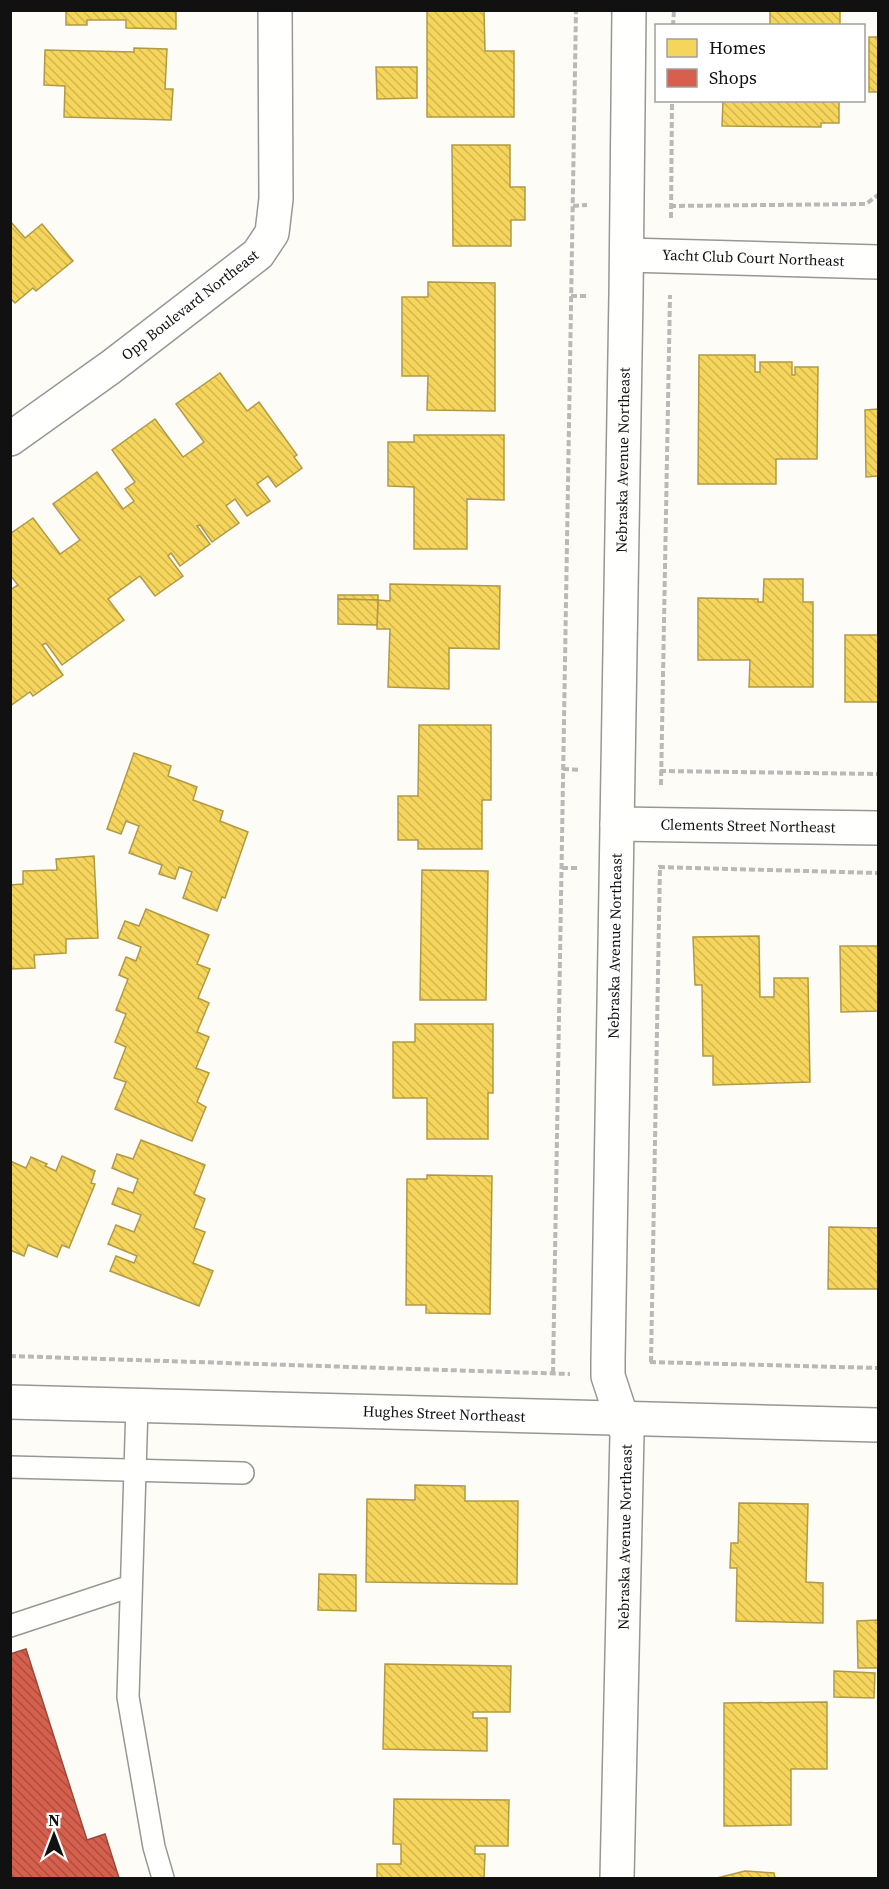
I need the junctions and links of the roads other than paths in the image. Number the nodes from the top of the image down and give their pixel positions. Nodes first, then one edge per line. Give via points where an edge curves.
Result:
1 (275, 10) edge
2 (629, 10) edge
3 (627, 255) junction
4 (879, 262) edge
5 (10, 439) edge
6 (617, 824) junction
7 (879, 828) edge
8 (10, 1402) edge
9 (137, 1406) junction
10 (622, 1419) junction
11 (879, 1425) edge
12 (10, 1467) edge
13 (135, 1470) junction
14 (243, 1473) dead end
15 (131, 1586) junction
16 (10, 1626) edge
17 (163, 1878) edge
18 (617, 1878) edge

1 - 5 street, Opp Boulevard Northeast via 276,199 272,233 258,254 111,368
2 - 3 street, Nebraska Avenue Northeast
3 - 4 street, Yacht Club Court Northeast
3 - 6 street, Nebraska Avenue Northeast
6 - 7 street, Clements Street Northeast
6 - 10 street, Nebraska Avenue Northeast via 608,1376
8 - 9 street, Hughes Street Northeast
9 - 10 street, Hughes Street Northeast
9 - 13 lane
10 - 11 street, Hughes Street Northeast
10 - 18 street, Nebraska Avenue Northeast via 627,1434
12 - 13 lane
13 - 14 lane
13 - 15 lane
15 - 16 lane
15 - 17 lane via 128,1697

